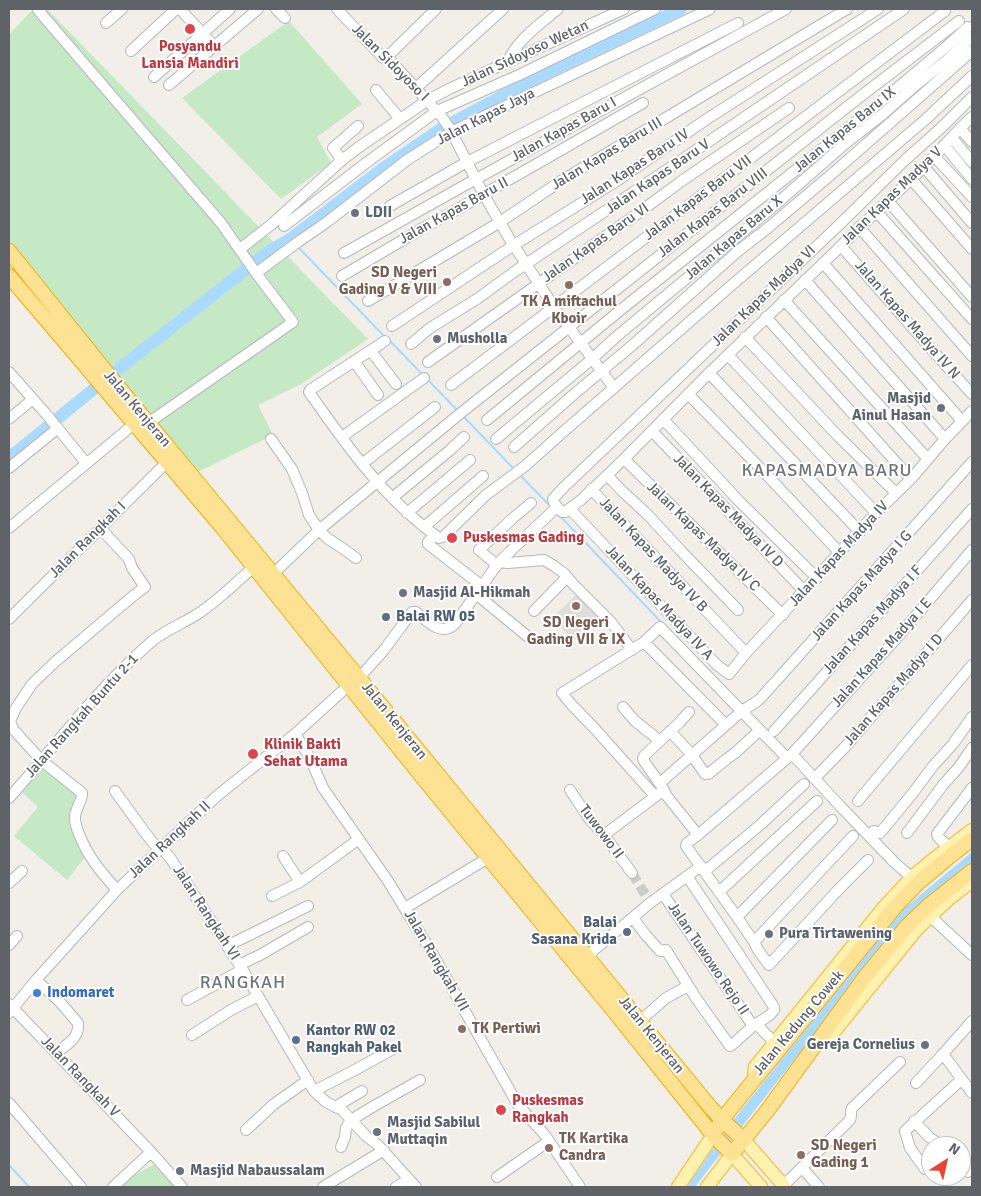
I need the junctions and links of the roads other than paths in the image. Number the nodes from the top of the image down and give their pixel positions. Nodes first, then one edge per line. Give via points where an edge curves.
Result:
1 (122, 9) edge
2 (178, 9) edge
3 (230, 9) edge
4 (258, 9) edge
5 (276, 9) edge
6 (337, 9) edge
7 (435, 9) edge
8 (503, 9) edge
9 (558, 9) edge
10 (624, 9) edge
11 (655, 9) edge
12 (710, 9) edge
13 (786, 9) edge
14 (847, 9) edge
15 (878, 9) edge
16 (904, 9) edge
17 (38, 10) dead end
18 (946, 10) edge
19 (285, 18) dead end
20 (106, 23) dead end
21 (738, 23) dead end
22 (966, 26) edge
23 (202, 33) junction
24 (972, 37) edge
25 (214, 46) junction
26 (972, 50) edge
27 (131, 51) dead end
28 (386, 59) junction
29 (508, 62) junction
30 (972, 76) edge
31 (154, 77) dead end
32 (169, 85) dead end
33 (416, 88) junction
34 (376, 90) dead end
35 (972, 97) edge
36 (428, 100) junction
37 (643, 103) dead end
38 (789, 108) dead end
39 (439, 114) junction
40 (972, 117) edge
41 (400, 119) junction
42 (358, 126) dead end
43 (960, 128) junction
44 (450, 130) junction
45 (948, 141) junction
46 (972, 142) edge
47 (934, 156) junction
48 (342, 160) junction
49 (467, 162) junction
50 (972, 162) edge
51 (924, 167) junction
52 (476, 179) junction
53 (911, 179) junction
54 (972, 179) edge
55 (484, 195) junction
56 (972, 198) edge
57 (888, 201) junction
58 (390, 206) dead end
59 (876, 211) junction
60 (500, 222) junction
61 (277, 223) junction
62 (972, 223) edge
63 (859, 227) junction
64 (514, 245) junction
65 (841, 246) junction
66 (972, 249) edge
67 (9, 251) edge
68 (344, 253) dead end
69 (243, 254) junction
70 (823, 262) junction
71 (527, 264) junction
72 (254, 271) junction
73 (9, 276) edge
74 (342, 276) dead end
75 (805, 280) junction
76 (539, 283) junction
77 (972, 297) edge
78 (784, 300) junction
79 (368, 301) dead end
80 (554, 307) junction
81 (766, 317) junction
82 (972, 319) edge
83 (392, 326) dead end
84 (569, 328) junction
85 (745, 338) junction
86 (385, 341) dead end
87 (581, 343) junction
88 (411, 344) dead end
89 (371, 351) junction
90 (82, 352) junction
91 (728, 355) junction
92 (972, 356) edge
93 (592, 359) junction
94 (354, 361) junction
95 (428, 362) dead end
96 (9, 372) edge
97 (601, 372) junction
98 (709, 373) junction
99 (424, 378) dead end
100 (396, 384) dead end
101 (451, 385) dead end
102 (614, 388) junction
103 (688, 394) junction
104 (972, 394) edge
105 (378, 395) dead end
106 (33, 399) junction
107 (435, 408) dead end
108 (972, 411) edge
109 (9, 419) edge
110 (487, 420) dead end
111 (662, 420) junction
112 (962, 421) junction
113 (141, 424) junction
114 (57, 427) junction
115 (652, 431) junction
116 (342, 437) junction
117 (464, 437) dead end
118 (270, 439) dead end
119 (496, 439) dead end
120 (945, 439) junction
121 (514, 447) dead end
122 (928, 458) junction
123 (624, 459) junction
124 (470, 460) dead end
125 (167, 462) junction
126 (972, 462) edge
127 (86, 463) junction
128 (362, 464) junction
129 (9, 468) edge
130 (483, 476) dead end
131 (607, 476) junction
132 (911, 479) junction
133 (377, 481) junction
134 (591, 489) junction
135 (896, 493) junction
136 (392, 498) junction
137 (531, 503) dead end
138 (555, 509) junction
139 (570, 509) junction
140 (972, 509) edge
141 (407, 513) junction
142 (876, 513) junction
143 (424, 527) junction
144 (9, 528) edge
145 (100, 528) junction
146 (318, 530) junction
147 (860, 532) junction
148 (435, 535) junction
149 (972, 550) edge
150 (840, 553) junction
151 (356, 558) dead end
152 (498, 563) junction
153 (254, 567) junction
154 (273, 574) junction
155 (567, 577) junction
156 (817, 578) junction
157 (478, 590) junction
158 (804, 591) junction
159 (972, 600) edge
160 (738, 610) dead end
161 (534, 611) dead end
162 (783, 615) junction
163 (9, 619) edge
164 (532, 640) dead end
165 (644, 642) junction
166 (632, 650) junction
167 (746, 653) junction
168 (972, 665) edge
169 (728, 674) joint
170 (354, 681) junction
171 (623, 707) dead end
172 (744, 710) junction
173 (689, 712) dead end
174 (972, 717) edge
175 (726, 725) junction
176 (760, 730) junction
177 (11, 731) edge
178 (670, 731) junction
179 (774, 731) dead end
180 (295, 734) junction
181 (660, 741) junction
182 (972, 748) edge
183 (692, 755) junction
184 (790, 756) junction
185 (41, 760) junction
186 (815, 778) junction
187 (804, 784) dead end
188 (662, 786) junction
189 (972, 788) edge
190 (570, 790) dead end
191 (115, 791) dead end
192 (655, 796) junction
193 (9, 798) edge
194 (817, 800) dead end
195 (858, 801) dead end
196 (832, 820) dead end
197 (972, 830) edge
198 (907, 833) dead end
199 (604, 835) junction
200 (868, 835) junction
201 (698, 836) junction
202 (853, 836) dead end
203 (360, 839) junction
204 (972, 839) edge
205 (161, 849) junction
206 (952, 850) junction
207 (283, 856) dead end
208 (488, 858) junction
209 (868, 860) dead end
210 (704, 869) junction
211 (22, 871) dead end
212 (632, 873) tunnel mouth
213 (971, 875) edge
214 (687, 876) junction
215 (9, 882) edge
216 (300, 882) junction
217 (912, 883) junction
218 (117, 890) junction
219 (720, 892) junction
220 (663, 894) junction
221 (272, 896) dead end
222 (308, 906) dead end
223 (405, 908) junction
224 (930, 916) junction
225 (737, 917) junction
226 (633, 918) junction
227 (308, 927) dead end
228 (17, 936) dead end
229 (754, 942) junction
230 (9, 945) edge
231 (227, 946) junction
232 (972, 955) edge
233 (588, 958) junction
234 (241, 968) junction
235 (36, 980) junction
236 (688, 986) junction
237 (258, 996) junction
238 (187, 1000) dead end
239 (10, 1008) edge
240 (640, 1021) junction
241 (972, 1021) edge
242 (753, 1026) junction
243 (192, 1034) dead end
244 (775, 1043) junction
245 (393, 1049) dead end
246 (56, 1052) junction
247 (942, 1054) junction
248 (900, 1062) dead end
249 (308, 1080) junction
250 (420, 1080) dead end
251 (754, 1080) junction
252 (962, 1080) junction
253 (788, 1081) junction
254 (916, 1083) dead end
255 (314, 1091) junction
256 (362, 1091) dead end
257 (972, 1093) edge
258 (9, 1102) edge
259 (335, 1107) junction
260 (351, 1120) junction
261 (724, 1122) junction
262 (914, 1122) junction
263 (246, 1130) dead end
264 (714, 1136) junction
265 (927, 1136) edge
266 (742, 1138) junction
267 (549, 1141) junction
268 (341, 1147) dead end
269 (384, 1150) junction
270 (151, 1152) junction
271 (730, 1152) junction
272 (921, 1163) edge
273 (802, 1168) junction
274 (496, 1177) dead end
275 (413, 1183) edge
276 (81, 1187) edge
277 (113, 1187) edge
278 (182, 1187) edge
279 (324, 1187) edge
280 (396, 1187) edge
281 (580, 1187) edge
282 (678, 1187) edge
283 (707, 1187) edge
284 (761, 1187) edge
285 (784, 1187) edge
286 (819, 1187) edge

1 - 20 street
2 - 23 street
2 - 27 street
3 - 23 street
4 - 25 street
5 - 19 street
6 - 28 street, Jalan Sidoyoso I
7 - 28 street
8 - 33 street
9 - 29 street via 519,43
10 - 29 street, Jalan Sidoyoso Wetan
11 - 39 street
12 - 44 street, Jalan Kapas Jaya
13 - 52 street, Jalan Kapas Baru I
14 - 60 street, Jalan Kapas Baru III via 561,181
15 - 64 street, Jalan Kapas Baru IV
16 - 71 street, Jalan Kapas Baru V
17 - 69 street via 221,223
18 - 22 street
18 - 80 street, Jalan Kapas Baru VII
21 - 49 street
22 - 84 street, Jalan Kapas Baru VIII via 852,103
22 - 87 street, Jalan Kapas Baru IX via 946,47 872,109
23 - 25 street
23 - 31 street
24 - 93 street, Jalan Kapas Baru X
25 - 32 street
26 - 97 street
28 - 33 street, Jalan Sidoyoso I via 391,60
29 - 36 street, Jalan Sidoyoso Wetan
30 - 102 street
33 - 36 street, Jalan Sidoyoso I
34 - 41 street
35 - 138 street, Jalan Kapas Madya VI via 555,496
36 - 39 street, Jalan Sidoyoso I
36 - 41 street, Jalan Sidoyoso Wetan
37 - 55 street, Jalan Kapas Baru II
38 - 76 street, Jalan Kapas Baru VI
39 - 44 street, Jalan Sidoyoso I
39 - 61 street
40 - 43 street, Jalan Kapas Madya V
41 - 48 street, Jalan Sidoyoso Wetan
42 - 48 street via 333,148
43 - 45 street, Jalan Kapas Madya V
43 - 46 street
44 - 49 street, Jalan Sidoyoso I
44 - 72 street, Jalan Kapas Jaya via 327,222
45 - 47 street, Jalan Kapas Madya V
45 - 50 street
45 - 54 street
47 - 51 street, Jalan Kapas Madya V
47 - 56 street
48 - 61 street, Jalan Sidoyoso Wetan
49 - 52 street, Jalan Sidoyoso I
49 - 58 street
51 - 53 street, Jalan Kapas Madya V
51 - 62 street
52 - 55 street, Jalan Sidoyoso I
52 - 68 street, Jalan Kapas Baru I
53 - 57 street, Jalan Kapas Madya V
53 - 66 street
55 - 60 street, Jalan Sidoyoso I
55 - 74 street, Jalan Kapas Baru II
57 - 59 street, Jalan Kapas Madya V
57 - 77 street
59 - 63 street, Jalan Kapas Madya V
59 - 82 street
60 - 64 street, Jalan Sidoyoso I
60 - 79 street, Jalan Kapas Baru III
61 - 69 street
63 - 65 street, Jalan Kapas Madya V
63 - 92 street
64 - 71 street, Jalan Sidoyoso I
64 - 83 street, Jalan Kapas Baru IV
65 - 70 street, Jalan Kapas Madya V
65 - 104 street, Jalan Kapas Madya IV N
67 - 90 highway, Jalan Kenjeran
69 - 72 street
70 - 75 street, Jalan Kapas Madya V
70 - 112 street
71 - 76 street, Jalan Sidoyoso I
71 - 88 street, Jalan Kapas Baru V
72 - 113 street via 293,322
73 - 90 highway, Jalan Kenjeran
75 - 78 street, Jalan Kapas Madya V
75 - 120 street
76 - 80 street, Jalan Sidoyoso I
76 - 95 street, Jalan Kapas Baru VI
78 - 81 street, Jalan Kapas Madya V
78 - 122 street
80 - 84 street, Jalan Sidoyoso I
80 - 101 street, Jalan Kapas Baru VII
81 - 85 street, Jalan Kapas Madya V
81 - 132 street
84 - 87 street, Jalan Sidoyoso I
84 - 133 street, Jalan Kapas Baru VIII
85 - 91 street, Jalan Kapas Madya V
85 - 135 street
86 - 89 street
87 - 93 street, Jalan Sidoyoso I
87 - 110 street, Jalan Kapas Baru IX
89 - 94 street
89 - 100 street
90 - 113 highway, Jalan Kenjeran
91 - 98 street, Jalan Kapas Madya V
91 - 142 street
93 - 97 street, Jalan Sidoyoso I
93 - 119 street, Jalan Kapas Baru X
94 - 105 street
94 - 116 street via 309,391
96 - 106 street
97 - 102 street, Jalan Sidoyoso I
97 - 121 street
98 - 103 street, Jalan Kapas Madya V
98 - 147 street
99 - 116 street
102 - 148 street via 525,466 486,495 443,537
103 - 111 street, Jalan Kapas Madya IV B
103 - 150 street
106 - 109 street
106 - 114 street
107 - 128 street
108 - 112 street, Jalan Kapas Madya IV
111 - 115 street, Jalan Kapas Madya IV B
111 - 156 street
112 - 120 street, Jalan Kapas Madya IV
113 - 125 highway, Jalan Kenjeran
113 - 127 street
113 - 154 highway, Jalan Kenjeran
114 - 127 street
114 - 129 street
115 - 123 street, Jalan Kapas Madya IV B
115 - 158 street, Jalan Kapas Madya IV D
116 - 128 street
117 - 136 street
118 - 146 street via 292,469 308,515
120 - 122 street, Jalan Kapas Madya IV
122 - 132 street, Jalan Kapas Madya IV
123 - 131 street, Jalan Kapas Madya IV B
123 - 162 street, Jalan Kapas Madya IV C
124 - 141 street
125 - 145 street, Jalan Rangkah I
125 - 153 highway, Jalan Kenjeran
126 - 172 street, Jalan Kapas Madya I G via 759,700
127 - 144 street
128 - 133 street
130 - 143 street
131 - 134 street, Jalan Kapas Madya IV B
131 - 160 street
132 - 135 street, Jalan Kapas Madya IV
133 - 136 street
133 - 146 street, Jalan Kapas Baru VIII
134 - 139 street
134 - 167 street, Jalan Kapas Madya IV B
135 - 142 street, Jalan Kapas Madya IV
136 - 141 street
137 - 152 street via 478,550
138 - 139 street via 564,513
138 - 152 street
139 - 169 street, Jalan Kapas Madya IV A
140 - 179 street, Jalan Kapas Madya I F
141 - 143 street
142 - 147 street, Jalan Kapas Madya IV
143 - 148 street
145 - 163 street, Jalan Rangkah I
145 - 177 street via 129,559 145,587 32,684 11,717
146 - 151 street
146 - 154 street, Jalan Kapas Baru VIII
147 - 150 street, Jalan Kapas Madya IV
148 - 157 street via 428,544
149 - 184 street, Jalan Kapas Madya I E
150 - 156 street, Jalan Kapas Madya IV
152 - 155 street via 544,560
152 - 157 street
153 - 170 highway, Jalan Kenjeran
153 - 185 street, Jalan Rangkah Buntu 2-1 via 211,605 164,632 136,655
154 - 170 highway, Jalan Kenjeran
155 - 161 street
155 - 166 street via 611,622
156 - 158 street, Jalan Kapas Madya IV
157 - 164 street
157 - 170 street, Jalan Rangkah II via 451,628 440,629 412,612 384,650
158 - 162 street, Jalan Kapas Madya IV
159 - 186 street, Jalan Kapas Madya I D
162 - 167 street, Jalan Kapas Madya IV
165 - 166 street
165 - 172 street via 661,628
165 - 175 street
166 - 192 street via 562,693
167 - 169 street, Jalan Kapas Madya IV
168 - 195 street
170 - 180 street, Jalan Rangkah II
170 - 208 highway, Jalan Kenjeran via 419,773
170 - 233 highway, Jalan Kenjeran
171 - 181 street
172 - 175 street, Jalan Kapas Madya I G
172 - 176 street
173 - 178 street
174 - 200 street via 880,833 874,831
175 - 183 street, Jalan Kapas Madya I G
176 - 183 street via 708,774
176 - 184 street
177 - 185 street
178 - 181 street
178 - 183 street
180 - 203 street, Jalan Rangkah VII via 310,758 322,788
180 - 205 street, Jalan Rangkah II via 218,795
181 - 188 street via 643,758
182 - 198 street
183 - 188 street, Jalan Kapas Madya I G
184 - 186 street
184 - 201 street, Jalan Kapas Madya I E
185 - 193 street, Jalan Rangkah Buntu 2-1
185 - 218 street via 82,793 75,816 78,831 89,855
186 - 200 street
187 - 210 street via 760,825
188 - 192 street, Jalan Kapas Madya I G
188 - 201 street
189 - 206 street via 937,834
190 - 199 street, Tuwowo II
191 - 205 street, Jalan Rangkah VI
192 - 199 street, Jalan Kapas Madya I G
194 - 219 street
196 - 225 street
197 - 206 main road, Jalan Kedung Cowek
199 - 212 street, Tuwowo II
200 - 217 street
201 - 210 street via 686,846
202 - 229 street
203 - 216 street
203 - 223 street, Jalan Rangkah VII
204 - 206 highway, Jalan Kedung Cowek
205 - 218 street, Jalan Rangkah II
205 - 231 street, Jalan Rangkah VI
206 - 217 highway, Jalan Kedung Cowek
207 - 216 street
208 - 223 street
208 - 264 highway, Jalan Kenjeran
209 - 229 street via 770,965
210 - 214 street
210 - 219 street
211 - 215 street
213 - 224 main road, Jalan Kedung Cowek
213 - 253 highway, Jalan Kedung Cowek via 928,906 907,926
214 - 220 street
214 - 242 street via 774,1007 770,1014
216 - 221 street
217 - 244 main road, Jalan Kedung Cowek via 884,907
217 - 251 highway, Jalan Kedung Cowek
218 - 235 street, Jalan Rangkah II
219 - 225 street
220 - 226 street via 649,901
220 - 242 street, Jalan Tuwowo Rejo II
222 - 231 street
223 - 267 street, Jalan Rangkah VII via 518,1105
224 - 232 street
224 - 253 main road, Jalan Kedung Cowek via 906,941 800,1074
225 - 229 street
226 - 233 street
226 - 236 street via 660,951 666,950
227 - 234 street
228 - 230 street
231 - 234 street, Jalan Rangkah VI
233 - 240 highway, Jalan Kenjeran
234 - 237 street, Jalan Rangkah VI
234 - 238 street
235 - 239 street, Jalan Rangkah II
235 - 246 street via 79,1025 74,1038
236 - 240 street via 666,998
236 - 242 street via 730,1046
237 - 243 street
237 - 249 street, Jalan Rangkah VI
239 - 246 street, Jalan Rangkah V
240 - 261 highway, Jalan Kenjeran
241 - 247 street
242 - 244 street, Jalan Tuwowo Rejo II via 758,1026
244 - 251 main road, Jalan Kedung Cowek via 755,1067
245 - 255 street
246 - 270 street, Jalan Rangkah V
247 - 252 street
247 - 254 street
248 - 273 street via 852,1108 850,1120
249 - 255 street, Jalan Rangkah VI
249 - 263 street via 274,1104
250 - 260 street
251 - 261 highway via 728,1112
252 - 257 street
252 - 262 street
253 - 266 highway
255 - 259 street, Jalan Rangkah VI
256 - 259 street
258 - 276 street
259 - 260 street, Jalan Rangkah VI
260 - 268 street
260 - 269 street, Jalan Rangkah VI
261 - 264 highway
261 - 266 highway, Jalan Kenjeran
262 - 265 street
262 - 272 street via 905,1133 910,1148
264 - 271 highway, Jalan Kenjeran
264 - 282 main road
266 - 271 highway
266 - 285 main road, Jalan Kenjeran
267 - 274 street
267 - 281 street, Jalan Rangkah VII
269 - 275 street, Jalan Rangkah VI
269 - 279 street
270 - 277 street
270 - 278 street, Jalan Rangkah V
271 - 283 main road
271 - 284 main road, Jalan Kenjeran
273 - 285 street
273 - 286 street
275 - 280 street

